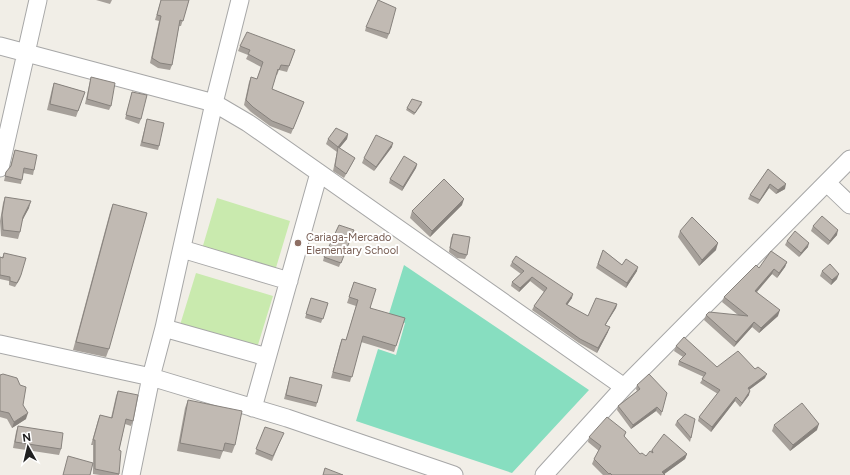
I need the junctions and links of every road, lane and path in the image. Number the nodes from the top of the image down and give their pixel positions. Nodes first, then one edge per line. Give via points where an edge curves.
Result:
1 (38, 0) edge
2 (240, 0) edge
3 (0, 46) edge
4 (26, 52) junction
5 (214, 103) junction
6 (850, 159) edge
7 (0, 168) edge
8 (319, 172) junction
9 (827, 183) junction
10 (850, 205) edge
11 (181, 254) junction
12 (287, 287) junction
13 (164, 328) junction
14 (0, 344) edge
15 (267, 357) junction
16 (151, 377) junction
17 (624, 387) junction
18 (253, 408) junction
19 (131, 475) edge
20 (454, 475) edge
21 (544, 475) edge

1 - 4 street
2 - 5 street
3 - 4 street
4 - 5 street
4 - 7 street
5 - 8 street
5 - 11 street
6 - 9 street
8 - 12 street
8 - 17 street
9 - 10 street
9 - 17 street
11 - 12 street
11 - 13 street
12 - 15 street
13 - 15 street
13 - 16 street
14 - 16 street
15 - 18 street
16 - 18 street
16 - 19 street
17 - 21 street
18 - 20 street

